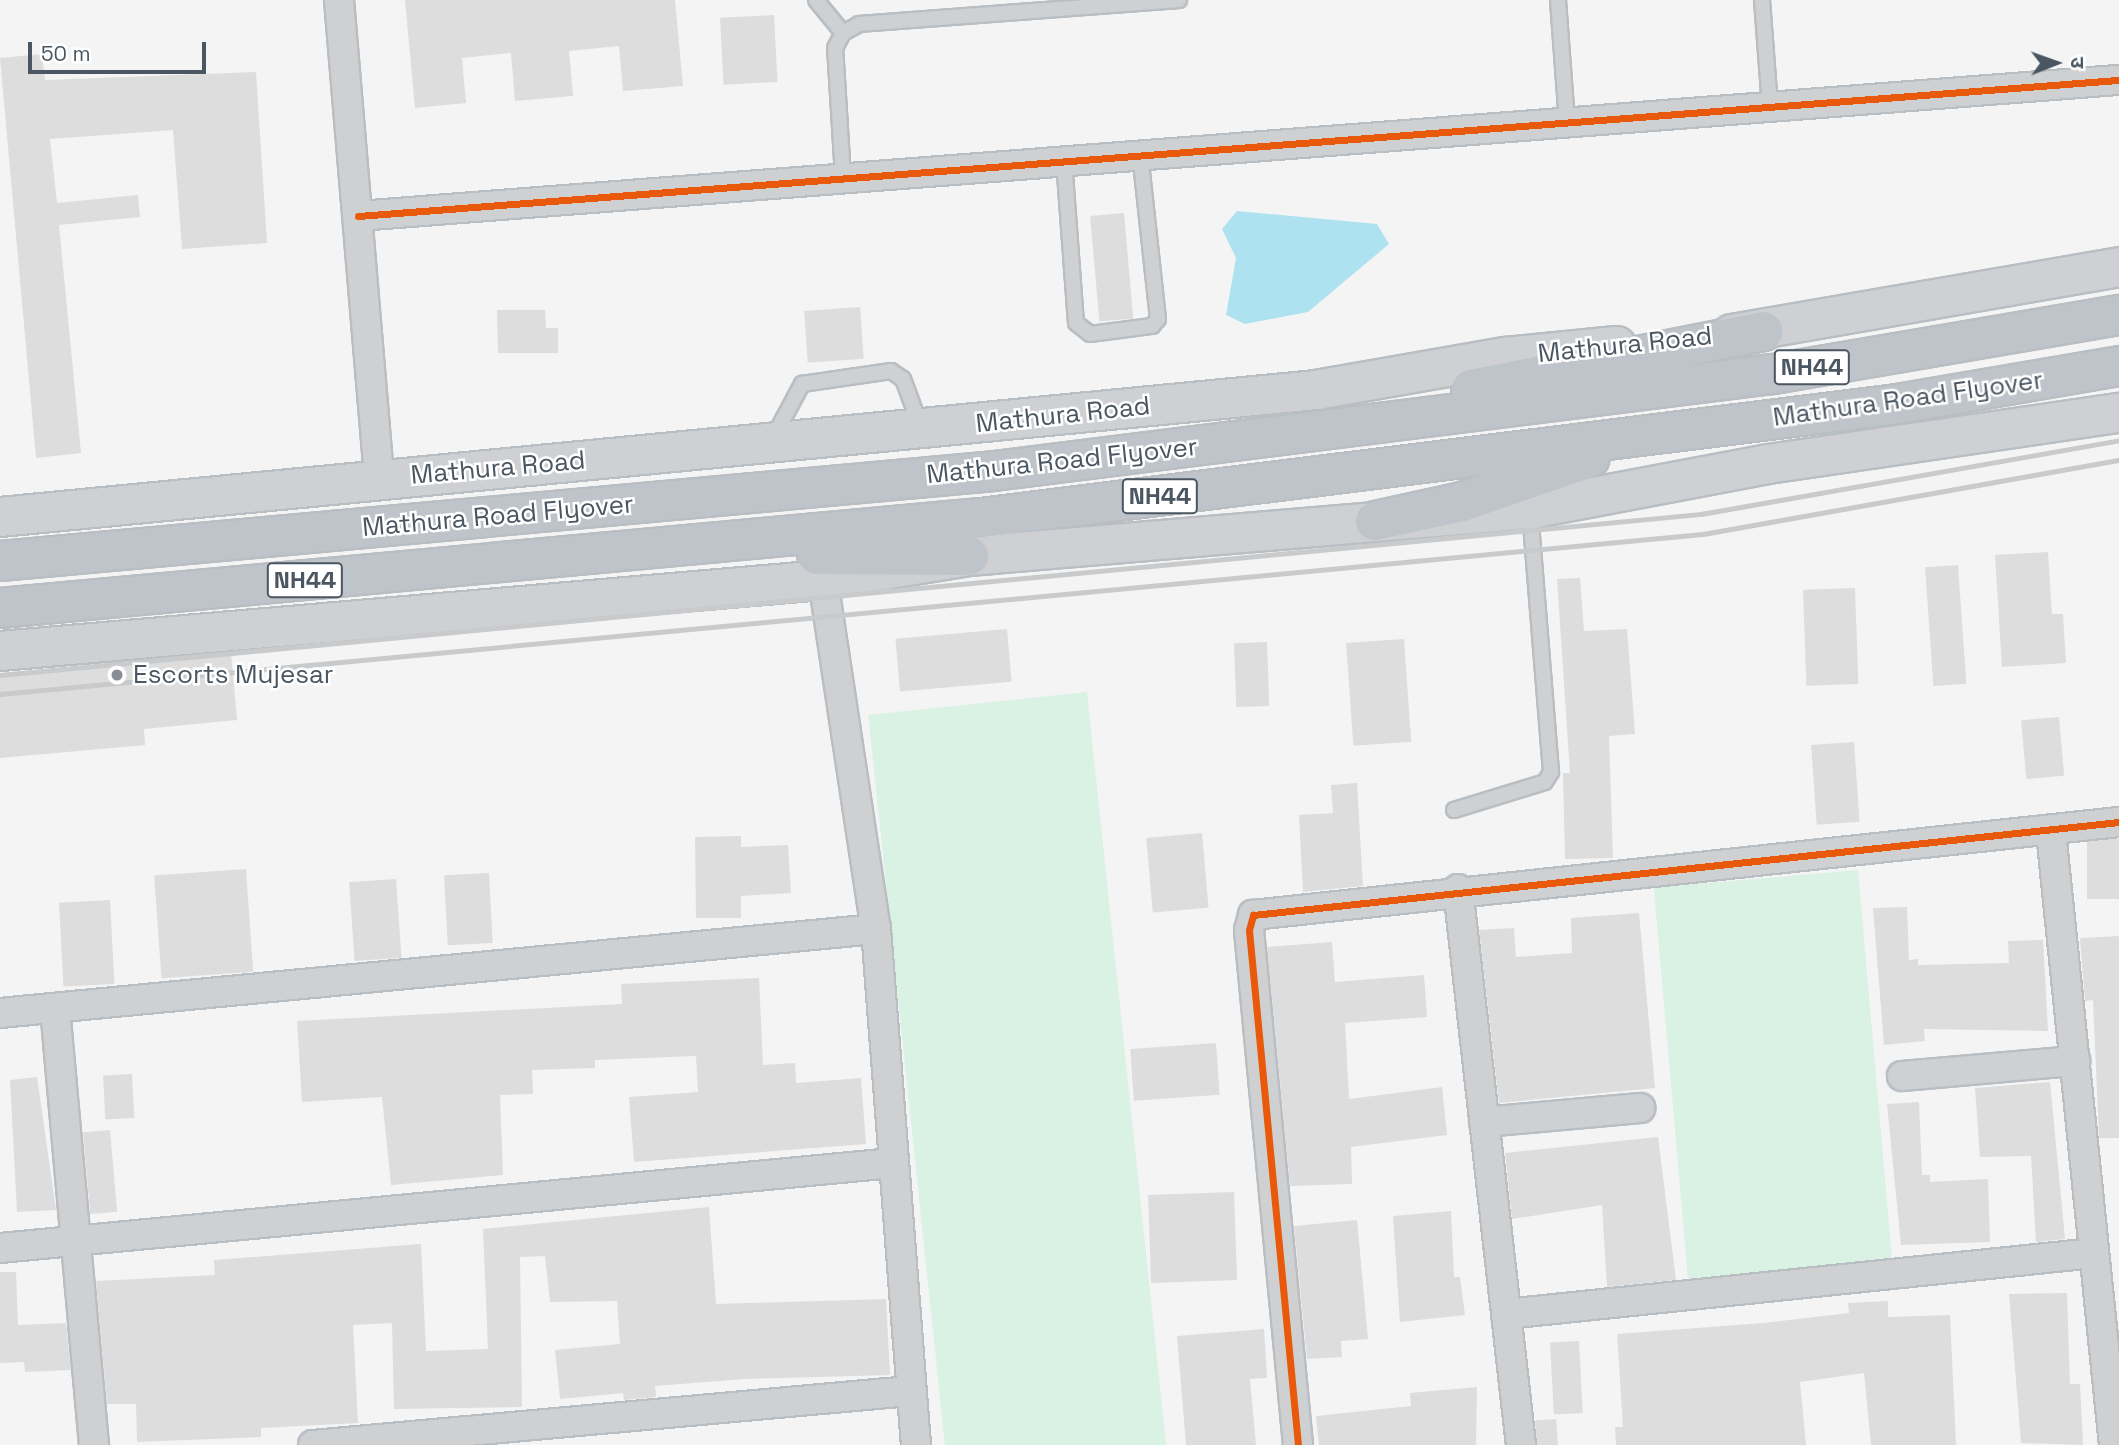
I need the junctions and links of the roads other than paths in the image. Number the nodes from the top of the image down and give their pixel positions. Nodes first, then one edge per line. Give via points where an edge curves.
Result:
1 (340, 0) edge
2 (816, 0) edge
3 (1179, 0) edge
4 (1558, 0) edge
5 (1762, 0) edge
6 (843, 33) junction
7 (2119, 80) edge
8 (1770, 107) junction
9 (1567, 122) junction
10 (1140, 154) junction
11 (1064, 160) junction
12 (843, 177) junction
13 (358, 216) junction
14 (2119, 267) edge
15 (2119, 315) edge
16 (1763, 331) junction
17 (2119, 366) edge
18 (2119, 414) edge
19 (1353, 428) junction
20 (922, 429) junction
21 (1654, 434) junction
22 (770, 444) junction
23 (379, 479) junction
24 (1530, 509) junction
25 (0, 517) edge
26 (1375, 521) junction
27 (666, 547) junction
28 (969, 556) junction
29 (0, 561) edge
30 (823, 580) junction
31 (0, 608) edge
32 (0, 651) edge
33 (1454, 810) dead end
34 (2119, 822) edge
35 (2051, 832) junction
36 (1458, 889) junction
37 (876, 929) junction
38 (55, 1008) junction
39 (0, 1013) edge
40 (2075, 1061) junction
41 (1902, 1076) dead end
42 (1640, 1108) dead end
43 (1484, 1122) junction
44 (892, 1163) junction
45 (76, 1241) junction
46 (0, 1248) edge
47 (2094, 1253) junction
48 (1506, 1314) junction
49 (910, 1391) junction
50 (94, 1445) edge
51 (313, 1445) edge
52 (916, 1445) edge
53 (1298, 1445) edge
54 (1521, 1445) edge
55 (2114, 1445) edge

1 - 13 street
2 - 6 lane
3 - 6 lane via 859,24
4 - 9 lane
5 - 8 lane
6 - 12 lane via 835,48
7 - 8 street
8 - 9 street
9 - 10 street
10 - 11 street
10 - 11 lane via 1158,319 1152,326 1090,334 1076,323
11 - 12 street
12 - 13 street
13 - 23 street
14 - 16 main road, Mathura Road
15 - 19 highway, Mathura Road Flyover / NH44 via 1773,374
16 - 19 highway via 1457,392
16 - 20 main road, Mathura Road via 1506,357 1316,390
17 - 21 highway, Mathura Road Flyover / NH44
18 - 24 main road via 1768,464
19 - 29 highway, Mathura Road Flyover / NH44 via 994,471
20 - 22 main road, Mathura Road
20 - 22 lane via 903,379 891,371 802,384
21 - 26 highway via 1462,502
21 - 27 highway, NH44 via 981,518
22 - 23 main road, Mathura Road
23 - 25 main road, Mathura Road
24 - 26 main road
24 - 33 lane via 1551,772 1545,782
26 - 28 main road
27 - 28 highway
27 - 31 highway, Mathura Road Flyover / NH44
28 - 30 main road
30 - 32 main road
30 - 37 street
34 - 35 street
35 - 36 street
35 - 40 street
36 - 43 street
36 - 53 street via 1253,915 1249,930
37 - 38 street
37 - 44 street
38 - 39 street
38 - 45 street
40 - 41 street
40 - 47 street
42 - 43 street
43 - 48 street
44 - 45 street
44 - 49 street
45 - 46 street
45 - 50 street
47 - 48 street
47 - 55 street
48 - 54 street
49 - 51 street
49 - 52 street

